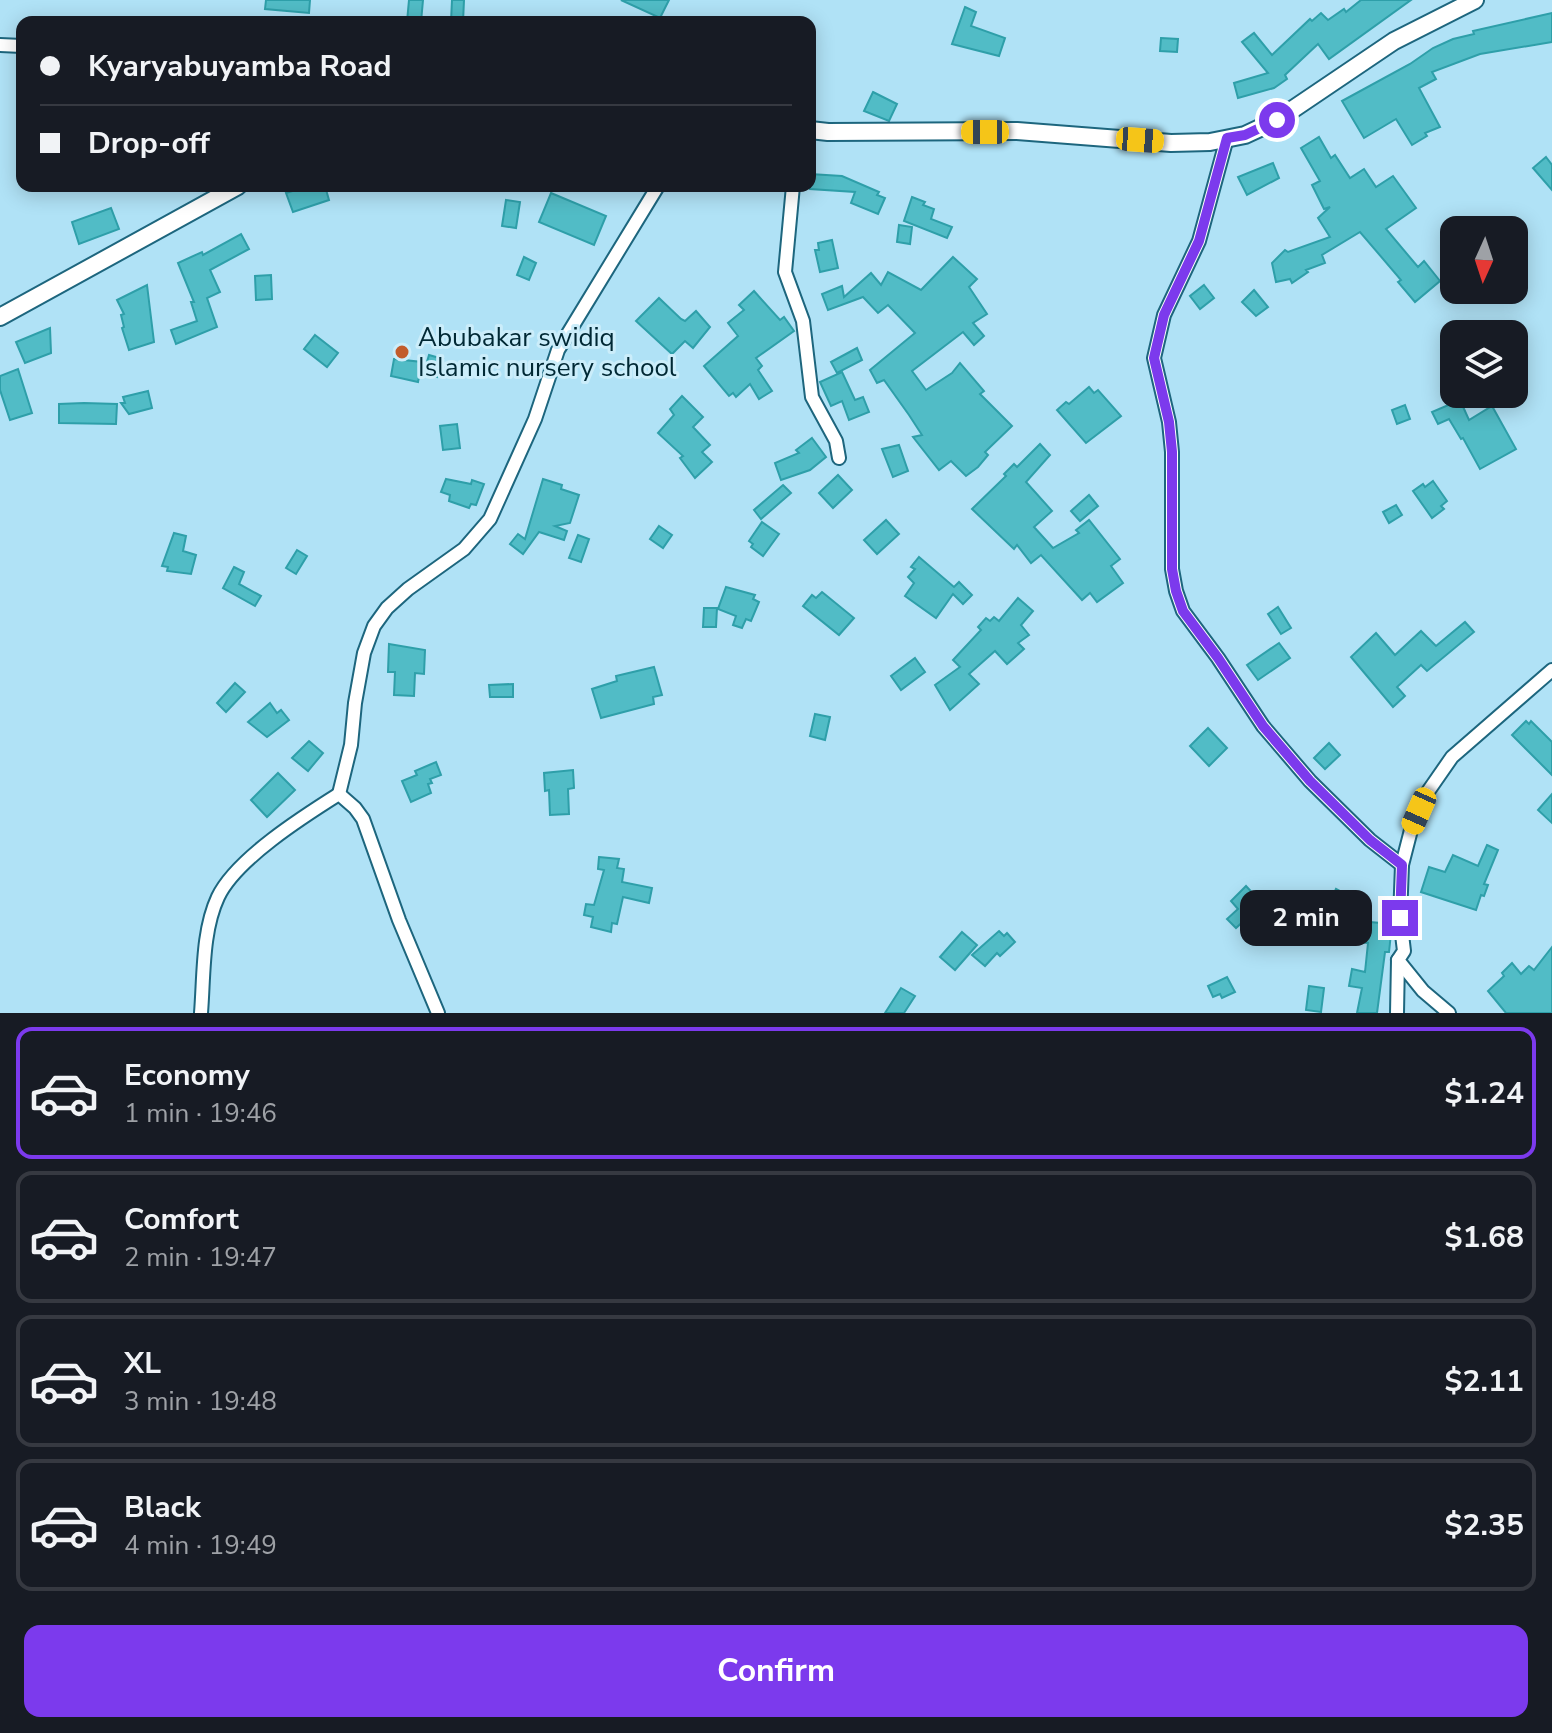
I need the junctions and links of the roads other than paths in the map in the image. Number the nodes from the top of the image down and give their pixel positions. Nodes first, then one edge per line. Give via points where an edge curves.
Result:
1 (1475, 0) edge
2 (816, 131) edge
3 (1227, 138) junction
4 (227, 192) edge
5 (654, 192) edge
6 (792, 192) edge
7 (0, 317) edge
8 (839, 458) dead end
9 (1552, 670) edge
10 (339, 794) junction
11 (1402, 865) junction
12 (1398, 960) junction
13 (201, 1013) edge
14 (438, 1013) edge
15 (1397, 1013) edge
16 (1449, 1013) edge

1 - 3 street via 1394,41 1277,120
2 - 3 street via 1017,131 1171,143
3 - 11 street via 1199,241 1164,315 1154,358 1172,452 1176,591 1183,611 1263,726 1310,781
4 - 7 street
5 - 10 street via 558,350 535,419 490,519 464,549 408,589 374,626 364,653
6 - 8 street via 785,272 803,321 812,397 836,441
9 - 11 street via 1452,757 1427,793
10 - 13 street via 251,858 218,897 205,956
10 - 14 street via 363,819
11 - 12 street via 1404,951
12 - 15 street
12 - 16 street

